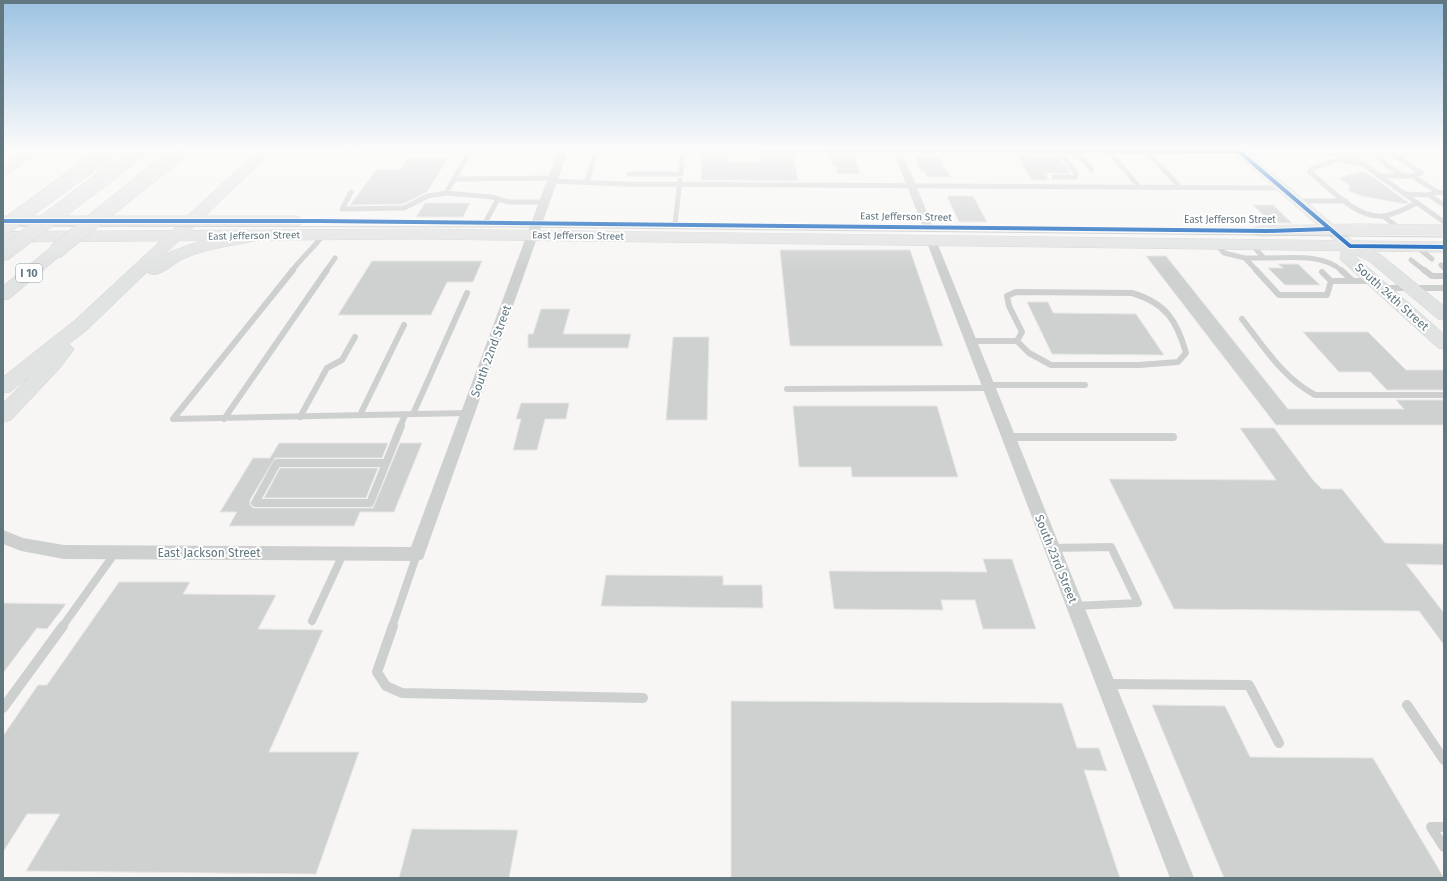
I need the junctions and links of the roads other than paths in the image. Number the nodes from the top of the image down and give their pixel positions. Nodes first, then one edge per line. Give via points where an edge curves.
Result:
1 (56, 189) edge
2 (90, 189) edge
3 (96, 189) edge
4 (133, 189) edge
5 (225, 189) edge
6 (448, 189) edge
7 (549, 189) edge
8 (679, 189) edge
9 (912, 189) edge
10 (1282, 189) edge
11 (1331, 189) edge
12 (1398, 189) edge
13 (1433, 189) edge
14 (351, 192) dead end
15 (1437, 192) junction
16 (446, 193) junction
17 (1444, 193) edge
18 (1405, 194) junction
19 (1429, 195) junction
20 (498, 199) junction
21 (1296, 201) junction
22 (1346, 201) junction
23 (545, 202) junction
24 (1418, 203) junction
25 (1444, 205) edge
26 (1383, 216) junction
27 (3, 220) edge
28 (192, 220) junction
29 (485, 223) junction
30 (1443, 223) edge
31 (675, 224) junction
32 (3, 228) edge
33 (990, 228) junction
34 (535, 229) junction
35 (1400, 229) junction
36 (1329, 230) junction
37 (930, 233) junction
38 (323, 235) junction
39 (174, 236) junction
40 (256, 236) junction
41 (3, 237) edge
42 (1154, 244) junction
43 (1294, 246) junction
44 (1350, 246) junction
45 (1444, 247) edge
46 (1248, 252) junction
47 (1414, 253) junction
48 (6, 255) edge
49 (335, 258) dead end
50 (1264, 258) junction
51 (1307, 258) junction
52 (1432, 259) dead end
53 (1313, 264) dead end
54 (1322, 272) dead end
55 (1444, 276) edge
56 (1331, 281) junction
57 (1354, 281) junction
58 (1378, 284) junction
59 (1411, 288) junction
60 (1444, 288) edge
61 (467, 293) dead end
62 (3, 294) edge
63 (107, 300) junction
64 (1444, 315) edge
65 (1242, 319) dead end
66 (81, 324) junction
67 (404, 325) dead end
68 (355, 337) dead end
69 (970, 341) junction
70 (1017, 341) junction
71 (1444, 344) edge
72 (1085, 385) dead end
73 (3, 387) edge
74 (987, 387) junction
75 (787, 389) dead end
76 (1444, 395) edge
77 (468, 413) junction
78 (409, 414) junction
79 (3, 415) edge
80 (360, 415) junction
81 (300, 417) junction
82 (224, 419) junction
83 (1008, 437) junction
84 (1173, 437) dead end
85 (385, 463) junction
86 (3, 537) edge
87 (1051, 548) junction
88 (116, 553) junction
89 (343, 554) junction
90 (417, 554) junction
91 (1074, 606) junction
92 (312, 621) dead end
93 (1106, 684) junction
94 (643, 698) dead end
95 (1407, 705) dead end
96 (3, 708) edge
97 (1279, 743) dead end
98 (1444, 760) edge
99 (1444, 827) edge
100 (1444, 847) edge
101 (1182, 878) edge

1 - 32 main road, bridge
2 - 48 main road, bridge
3 - 48 main road
4 - 62 main road, I 10, bridge
5 - 28 main road
6 - 16 lane
7 - 23 street, South 22nd Street
8 - 31 lane
9 - 37 street, South 23rd Street
10 - 21 main road, South 24th Street
11 - 22 lane
12 - 18 lane
13 - 15 lane
14 - 16 lane via 342,209 404,208 428,196
15 - 17 lane
15 - 19 lane
16 - 20 lane
18 - 19 lane
18 - 24 lane
19 - 25 lane
20 - 23 lane via 508,202
20 - 29 lane
21 - 22 lane
21 - 36 main road, South 24th Street
22 - 26 lane via 1358,211
23 - 34 street, South 22nd Street
24 - 26 lane
24 - 30 lane
26 - 35 lane
27 - 28 main road, East Jefferson Street
28 - 29 main road, East Jefferson Street
28 - 39 main road
29 - 34 main road, East Jefferson Street
30 - 35 main road, East Jefferson Street
31 - 34 main road, East Jefferson Street
31 - 37 main road, East Jefferson Street
33 - 36 main road, East Jefferson Street
33 - 37 main road, East Jefferson Street
33 - 42 main road, East Jefferson Street
34 - 37 main road, East Jefferson Street
34 - 38 main road, East Jefferson Street
34 - 77 street, South 22nd Street
35 - 36 main road, East Jefferson Street
36 - 44 main road, South 24th Street
37 - 42 main road, East Jefferson Street
37 - 69 street, South 23rd Street
38 - 40 main road, East Jefferson Street
38 - 82 lane via 312,252 302,258 173,419
39 - 40 main road, East Jefferson Street
39 - 41 main road, East Jefferson Street
39 - 63 main road
40 - 63 main road via 186,250 163,262 141,281
42 - 46 main road, East Jefferson Street via 1217,245
43 - 44 main road, East Jefferson Street
43 - 46 main road, East Jefferson Street
43 - 51 lane
44 - 47 main road, East Jefferson Street
44 - 58 main road, South 24th Street via 1348,258
44 - 59 main road, South 24th Street via 1376,258
45 - 47 main road, East Jefferson Street
46 - 50 lane
46 - 50 lane
46 - 56 lane via 1279,295 1327,295
47 - 52 lane
47 - 55 lane via 1432,276
49 - 82 lane
50 - 51 lane
51 - 53 lane
51 - 57 lane via 1334,263
54 - 56 lane
56 - 57 lane
57 - 58 lane
58 - 59 lane
58 - 71 main road, South 24th Street
59 - 60 lane
59 - 64 main road, South 24th Street
61 - 78 lane
63 - 66 main road
65 - 76 lane via 1292,381 1315,395
66 - 73 main road
66 - 79 main road via 53,364
67 - 80 lane
68 - 81 lane via 342,360 327,368
69 - 70 lane
69 - 74 street, South 23rd Street
70 - 70 lane via 1022,332 1006,296 1016,292 1132,293 1147,297 1163,307 1181,332 1186,353 1178,362 1139,365 1051,365 1029,354
72 - 74 lane
74 - 75 lane
74 - 83 street, South 23rd Street
77 - 78 lane
77 - 90 street, South 22nd Street
78 - 80 lane
78 - 85 lane
80 - 81 lane
81 - 82 lane
83 - 84 lane
83 - 87 street, South 23rd Street
85 - 85 lane via 370,503 255,503 277,463
86 - 88 street, East Jackson Street via 21,544 64,552
87 - 91 street, South 23rd Street
87 - 91 lane via 1111,547 1138,603
88 - 89 street, East Jackson Street
88 - 96 lane
89 - 90 street, East Jackson Street
89 - 92 lane
90 - 94 lane via 377,672 386,686 402,693
91 - 93 street, South 23rd Street
93 - 97 lane via 1249,685
93 - 101 street, South 23rd Street
95 - 98 lane
99 - 100 lane via 1432,827

